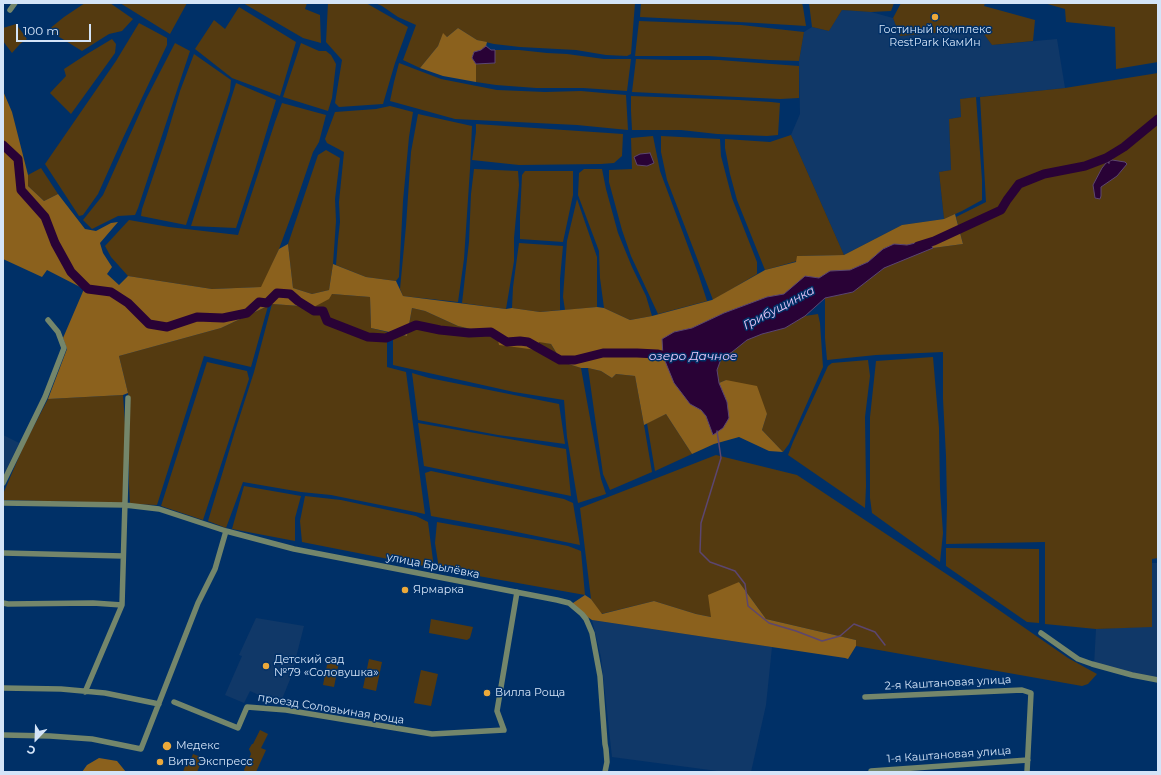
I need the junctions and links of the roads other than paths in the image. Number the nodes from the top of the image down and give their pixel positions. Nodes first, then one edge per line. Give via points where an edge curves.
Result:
1 (16, 3) edge
2 (10, 10) dead end
3 (48, 320) dead end
4 (128, 398) dead end
5 (3, 483) edge
6 (3, 503) edge
7 (125, 505) junction
8 (226, 531) junction
9 (3, 554) edge
10 (123, 556) junction
11 (518, 592) junction
12 (3, 603) edge
13 (122, 605) junction
14 (1041, 633) dead end
15 (1158, 680) edge
16 (3, 688) edge
17 (85, 692) junction
18 (865, 697) dead end
19 (174, 702) dead end
20 (159, 704) junction
21 (3, 735) edge
22 (1028, 760) junction
23 (871, 771) dead end
24 (606, 772) edge
25 (1027, 772) edge

1 - 2 street
3 - 5 street via 58,332 64,348 45,397
4 - 7 street
6 - 7 street, улица Брылёвка
7 - 8 street, улица Брылёвка via 159,509
7 - 10 street
8 - 11 street, улица Брылёвка via 294,549
8 - 20 street via 215,569 198,603
9 - 10 street
10 - 13 street
11 - 19 street, проезд Соловьиная роща via 497,711 504,730 432,734 286,710 247,707 238,728
11 - 24 street, улица Брылёвка via 569,604 586,619 592,633 600,676
12 - 13 street
13 - 17 street
14 - 15 street via 1078,659
16 - 17 street
17 - 20 street via 105,693
18 - 22 street, 2-я Каштановая улица via 1022,690 1031,693
20 - 21 street via 141,749 92,739
22 - 23 street, 1-я Каштановая улица
22 - 25 street

